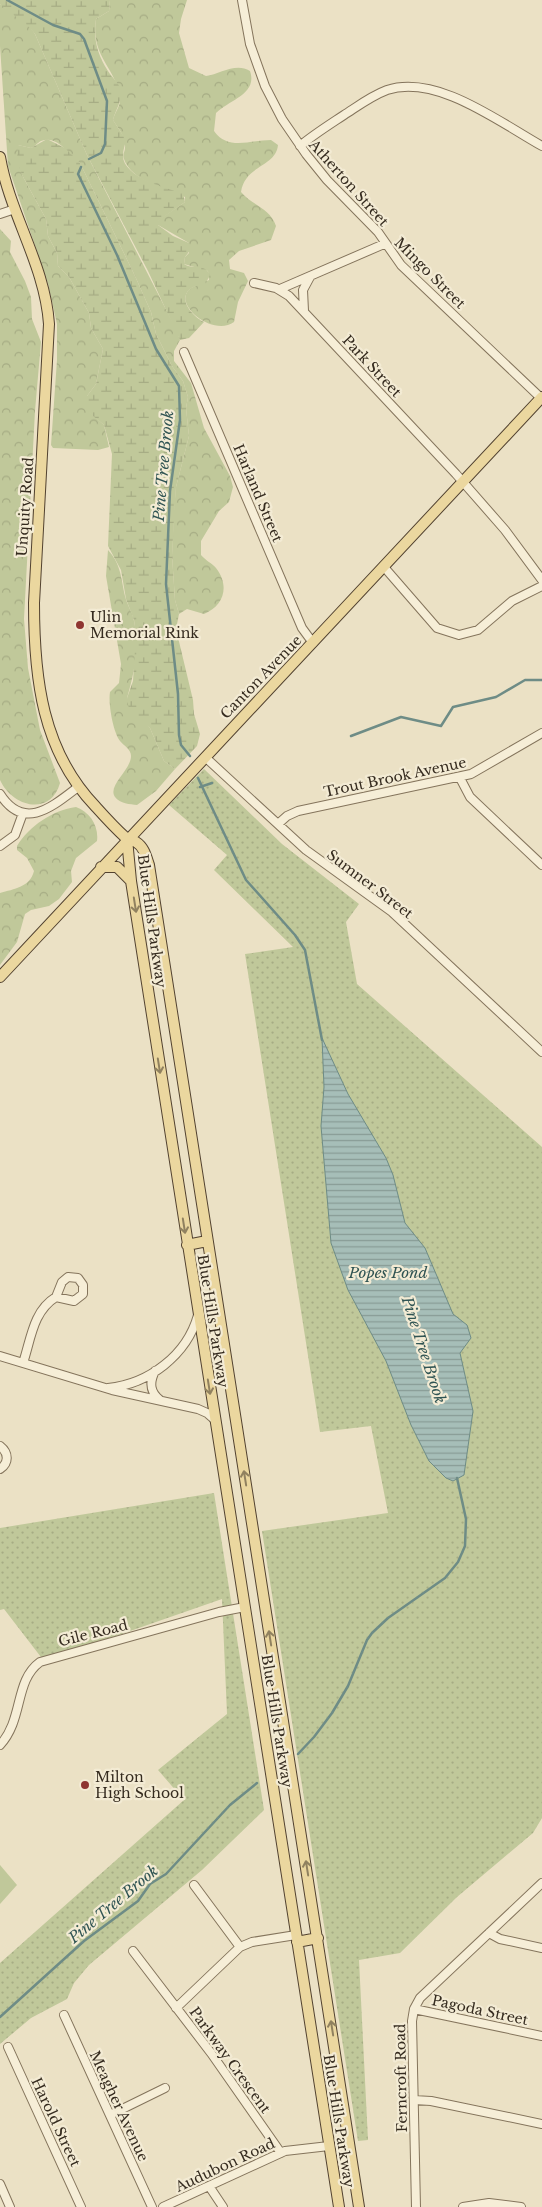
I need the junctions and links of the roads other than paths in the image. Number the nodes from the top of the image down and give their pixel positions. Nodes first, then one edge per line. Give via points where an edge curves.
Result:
1 (242, 0) edge
2 (300, 146) junction
3 (542, 146) edge
4 (0, 157) edge
5 (15, 209) junction
6 (0, 214) edge
7 (384, 244) junction
8 (310, 276) junction
9 (254, 283) dead end
10 (280, 289) junction
11 (304, 312) junction
12 (184, 352) dead end
13 (541, 398) edge
14 (462, 481) junction
15 (384, 568) junction
16 (542, 580) edge
17 (542, 586) edge
18 (313, 643) junction
19 (542, 733) edge
20 (204, 757) junction
21 (460, 778) junction
22 (78, 787) junction
23 (0, 794) edge
24 (23, 813) junction
25 (278, 824) junction
26 (127, 839) junction
27 (0, 846) edge
28 (542, 865) edge
29 (101, 867) junction
30 (150, 872) junction
31 (131, 881) junction
32 (0, 977) edge
33 (542, 1052) edge
34 (207, 1242) junction
35 (187, 1245) junction
36 (56, 1297) dead end
37 (198, 1314) junction
38 (0, 1356) edge
39 (23, 1363) junction
40 (155, 1372) junction
41 (103, 1388) junction
42 (161, 1401) junction
43 (215, 1420) junction
44 (0, 1446) edge
45 (0, 1469) edge
46 (245, 1607) junction
47 (0, 1745) edge
48 (542, 1883) edge
49 (194, 1885) dead end
50 (489, 1933) junction
51 (297, 1938) junction
52 (318, 1938) junction
53 (240, 1948) junction
54 (542, 1948) edge
55 (133, 1950) dead end
56 (176, 2008) junction
57 (414, 2008) junction
58 (64, 2015) dead end
59 (542, 2036) edge
60 (8, 2047) dead end
61 (165, 2088) dead end
62 (414, 2100) junction
63 (110, 2115) junction
64 (542, 2124) edge
65 (329, 2146) junction
66 (280, 2153) junction
67 (0, 2184) edge
68 (209, 2186) junction
69 (489, 2205) edge
70 (10, 2207) edge
71 (82, 2207) edge
72 (152, 2207) edge
73 (163, 2207) edge
74 (223, 2207) edge
75 (339, 2207) edge
76 (359, 2207) edge
77 (416, 2207) edge
78 (463, 2207) edge
79 (521, 2207) edge

1 - 2 street, Atherton Street via 250,44 262,77 277,110
2 - 3 street via 373,97 409,86 431,88 452,96
2 - 7 street, Atherton Street via 321,174 378,232
4 - 5 main road, Unquity Road
5 - 6 street
5 - 22 main road, Unquity Road via 41,279 50,324 34,582 37,659 51,738
7 - 8 street, Mingo Street
7 - 13 street, Mingo Street
8 - 10 street, Mingo Street
8 - 11 street via 303,290
9 - 10 street
10 - 11 street, Park Street
11 - 14 street, Park Street
12 - 18 street, Harland Street via 302,628
13 - 14 main road, Canton Avenue
14 - 15 main road, Canton Avenue
14 - 16 street, Park Street
15 - 17 street via 437,628 459,635 478,630 512,601
15 - 18 main road, Canton Avenue
18 - 20 main road, Canton Avenue
19 - 21 street, Trout Brook Avenue via 482,769
20 - 25 street, Sumner Street
20 - 26 main road, Canton Avenue
21 - 25 street, Trout Brook Avenue via 298,811
21 - 28 street via 470,797
22 - 24 street via 46,810 37,814
22 - 26 main road, Unquity Road
23 - 24 street via 9,805
24 - 27 street via 15,835
25 - 33 street, Sumner Street via 323,864 384,905
26 - 29 main road, Canton Avenue
26 - 30 main road, Blue Hills Parkway via 141,846
26 - 31 main road, Blue Hills Parkway
29 - 31 main road via 117,867
29 - 32 main road, Canton Avenue
30 - 31 main road via 136,869
30 - 34 main road, Blue Hills Parkway
31 -> 35 main road, Blue Hills Parkway
34 - 35 main road
52 -> 34 main road, Blue Hills Parkway
35 - 37 main road, Blue Hills Parkway
36 - 39 street via 39,1313
37 - 40 street via 185,1344
37 -> 43 main road, Blue Hills Parkway
38 - 39 street
39 - 41 street
40 - 41 street via 130,1384
40 - 42 street via 152,1390
41 - 42 street
42 - 43 street via 198,1409
43 - 46 main road, Blue Hills Parkway
44 - 45 street via 6,1451 7,1458
46 - 47 street, Gile Road via 40,1662 27,1676 16,1720
46 - 51 main road, Blue Hills Parkway
48 - 50 street, Ferncroft Road
49 - 53 street
50 - 54 street via 500,1939
50 - 57 street, Ferncroft Road via 420,1998
51 - 52 main road
51 - 53 street, Parkway Crescent via 252,1942
51 - 65 main road, Blue Hills Parkway
76 -> 52 main road, Blue Hills Parkway
53 - 56 street, Parkway Crescent
55 - 56 street, Parkway Crescent
56 - 66 street, Parkway Crescent
57 - 59 street, Pagoda Street
57 - 62 street, Ferncroft Road
58 - 63 street, Meagher Avenue
60 - 71 street, Harold Street
61 - 63 street
62 - 64 street
62 - 77 street, Ferncroft Road
63 - 72 street, Meagher Avenue
65 - 66 street, Audubon Road
65 - 75 main road, Blue Hills Parkway
66 - 68 street, Audubon Road
67 - 70 street
68 - 73 street, Audubon Road
68 - 74 street
69 - 78 street
69 - 79 street

